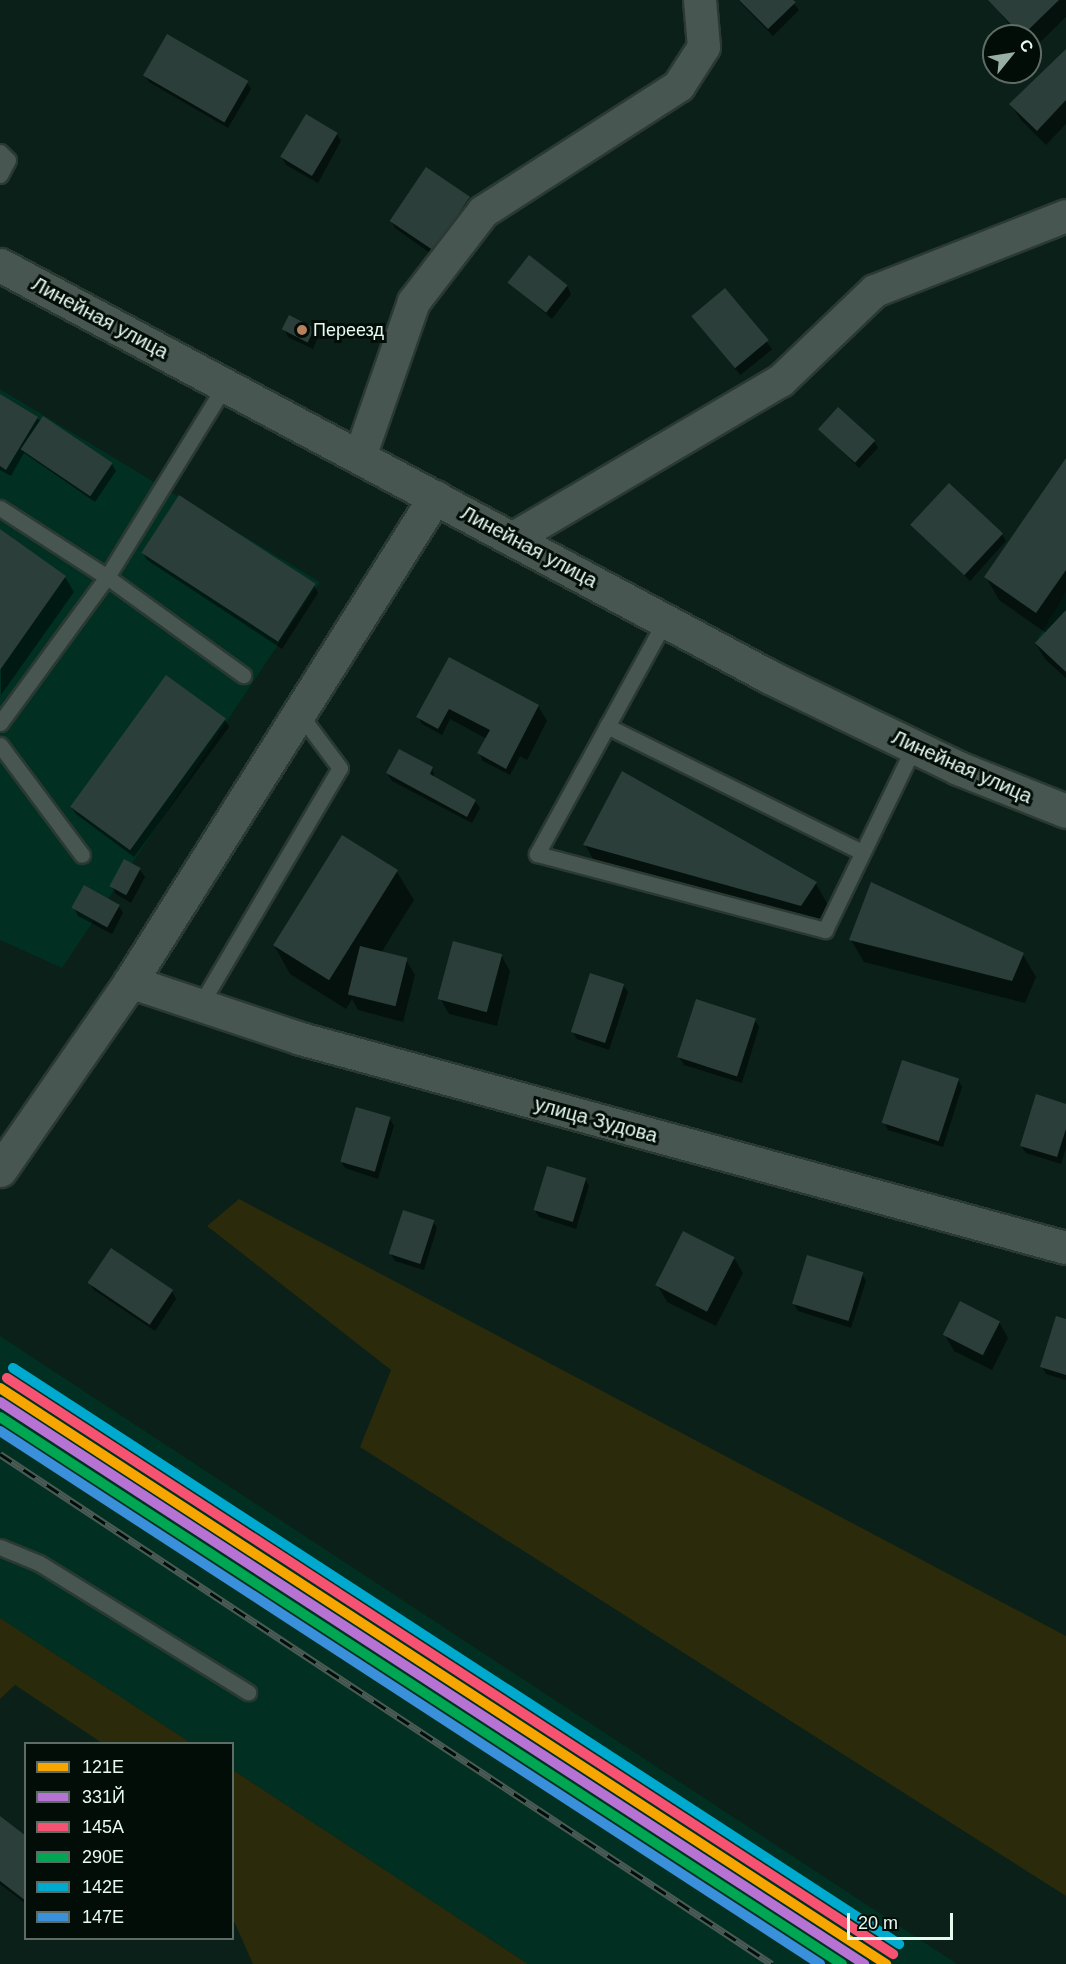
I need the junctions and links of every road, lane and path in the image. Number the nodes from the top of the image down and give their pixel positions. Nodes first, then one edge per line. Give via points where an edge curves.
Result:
1 (700, 0) edge
2 (0, 152) edge
3 (0, 175) edge
4 (1064, 220) edge
5 (0, 265) edge
6 (225, 385) junction
7 (360, 457) junction
8 (435, 497) junction
9 (0, 508) edge
10 (514, 538) junction
11 (107, 577) junction
12 (665, 621) junction
13 (243, 675) dead end
14 (299, 713) junction
15 (0, 723) edge
16 (607, 726) junction
17 (0, 745) edge
18 (914, 747) junction
19 (1063, 807) edge
20 (862, 852) junction
21 (82, 855) dead end
22 (130, 982) junction
23 (199, 1007) junction
24 (0, 1170) edge
25 (1066, 1248) edge
26 (0, 1546) edge
27 (248, 1692) dead end

1 - 7 street via 704,47 680,86 483,212 414,302
2 - 3 lane via 8,160
4 - 10 street via 875,291 781,381
5 - 6 street, Линейная улица
6 - 7 street, Линейная улица
6 - 11 lane
7 - 8 street, Линейная улица
8 - 10 street, Линейная улица
8 - 14 street
9 - 11 lane
10 - 12 street, Линейная улица
11 - 13 lane
11 - 15 lane
12 - 16 lane
12 - 18 street, Линейная улица
14 - 22 street
14 - 23 lane via 340,768
16 - 20 lane
16 - 20 lane via 537,854 825,930
17 - 21 lane
18 - 19 street, Линейная улица
18 - 20 lane
22 - 23 street, улица Зудова
22 - 24 street
23 - 25 street, улица Зудова via 540,1105
26 - 27 lane via 39,1563

